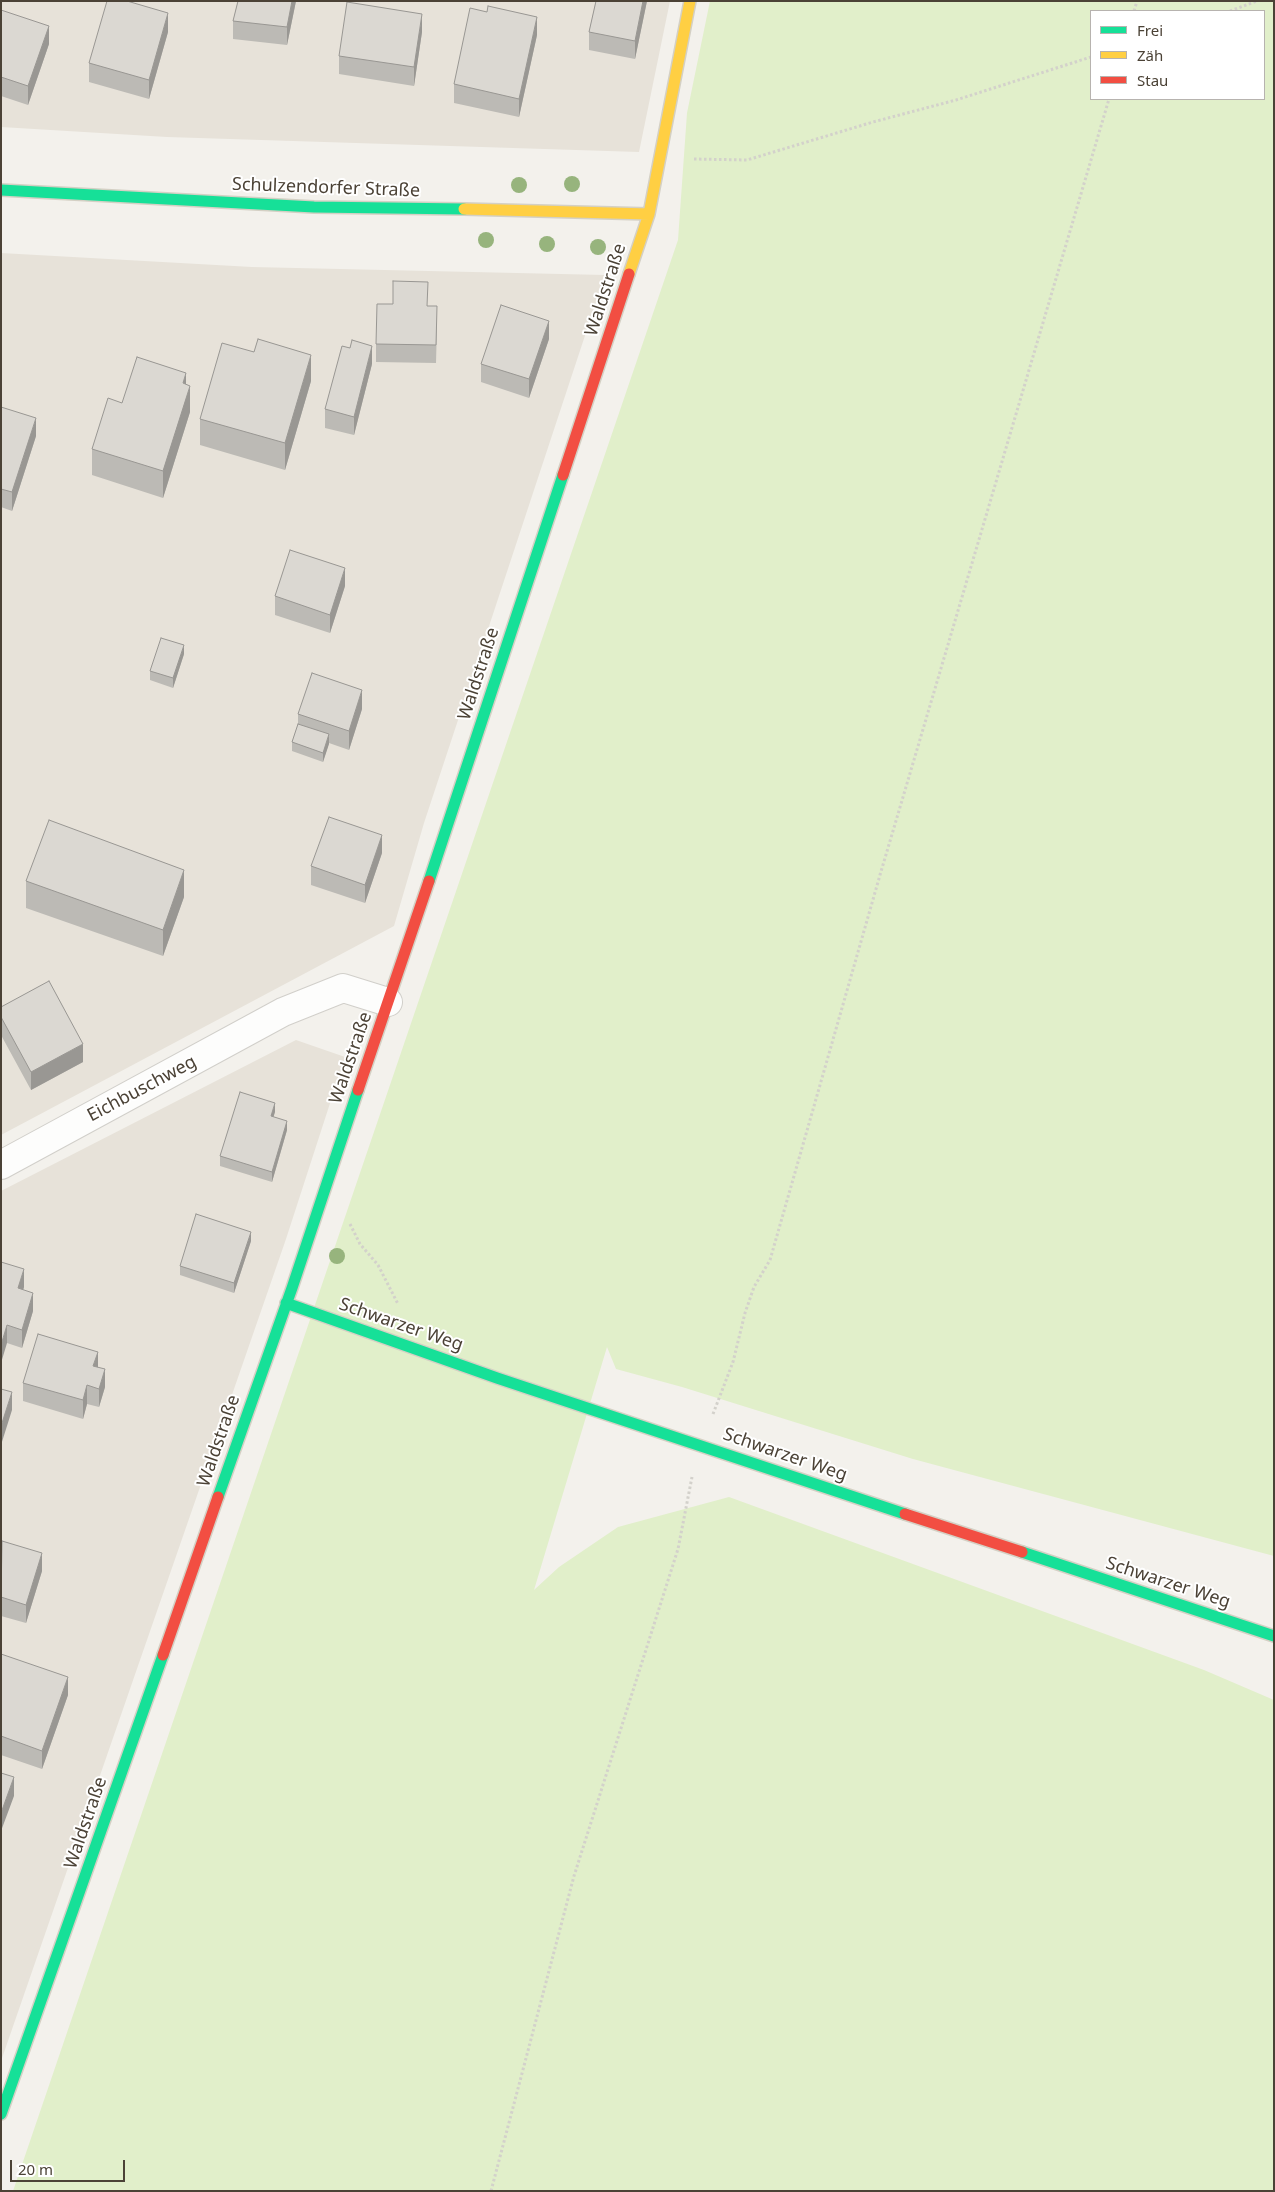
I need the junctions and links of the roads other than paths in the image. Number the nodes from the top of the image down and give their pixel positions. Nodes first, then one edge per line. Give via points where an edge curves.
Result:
1 (690, 1) edge
2 (1, 190) edge
3 (649, 214) junction
4 (388, 1002) junction
5 (1, 1165) edge
6 (286, 1303) junction
7 (1274, 1636) edge
8 (1, 2114) edge

1 - 3 street, Waldstraße
2 - 3 street, Schulzendorfer Straße via 314,207
3 - 4 street, Waldstraße
4 - 5 street, Eichbuschweg via 343,988 283,1012
4 - 6 street, Waldstraße
6 - 7 street, Schwarzer Weg via 497,1378
6 - 8 street, Waldstraße

